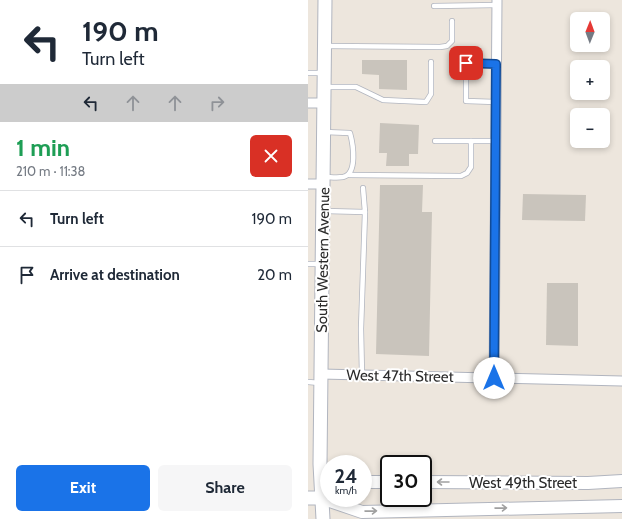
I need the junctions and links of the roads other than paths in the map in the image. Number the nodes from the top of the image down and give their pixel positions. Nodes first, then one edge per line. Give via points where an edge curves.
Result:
1 (325, 0) edge
2 (497, 3) edge
3 (434, 6) dead end
4 (452, 21) dead end
5 (325, 46) junction
6 (431, 62) dead end
7 (496, 64) junction
8 (308, 73) edge
9 (325, 73) junction
10 (325, 87) junction
11 (496, 102) junction
12 (308, 103) edge
13 (325, 103) junction
14 (324, 132) junction
15 (435, 141) dead end
16 (471, 141) junction
17 (496, 141) junction
18 (349, 174) junction
19 (324, 180) junction
20 (308, 184) edge
21 (362, 188) dead end
22 (323, 210) junction
23 (365, 212) junction
24 (308, 264) edge
25 (322, 264) junction
26 (362, 375) junction
27 (494, 378) junction
28 (317, 380) edge
29 (622, 381) edge
30 (622, 481) edge
31 (432, 482) edge
32 (319, 497) edge
33 (622, 506) edge
34 (323, 519) edge

1 - 5 main road, South Western Avenue
2 - 3 lane
2 - 7 street
4 - 5 lane via 452,41 440,48
5 - 9 main road, South Western Avenue
6 - 10 lane via 431,94 426,102 383,100 356,87
7 - 11 street
7 - 11 lane via 466,63 466,101
8 - 9 lane
9 - 10 main road, South Western Avenue
10 - 13 main road, South Western Avenue
11 - 17 street
12 - 13 street
13 - 14 main road, South Western Avenue
14 - 18 lane via 350,133 353,142 352,168
14 - 19 main road, South Western Avenue
15 - 16 lane
16 - 17 lane
16 - 18 lane via 471,167 461,176
17 - 27 street
18 - 19 lane
19 - 20 street
19 - 22 main road, South Western Avenue
21 - 23 lane
22 - 23 lane
22 - 25 main road, South Western Avenue
23 - 26 lane
24 - 25 lane
25 - 28 main road, South Western Avenue
26 - 27 street, West 47th Street
26 - 28 street, West 47th Street
27 - 29 street, West 47th Street
28 - 32 main road, South Western Avenue
30 -> 31 street, West 49th Street
32 -> 33 street, West 49th Street via 362,512
32 - 34 main road, South Western Avenue

